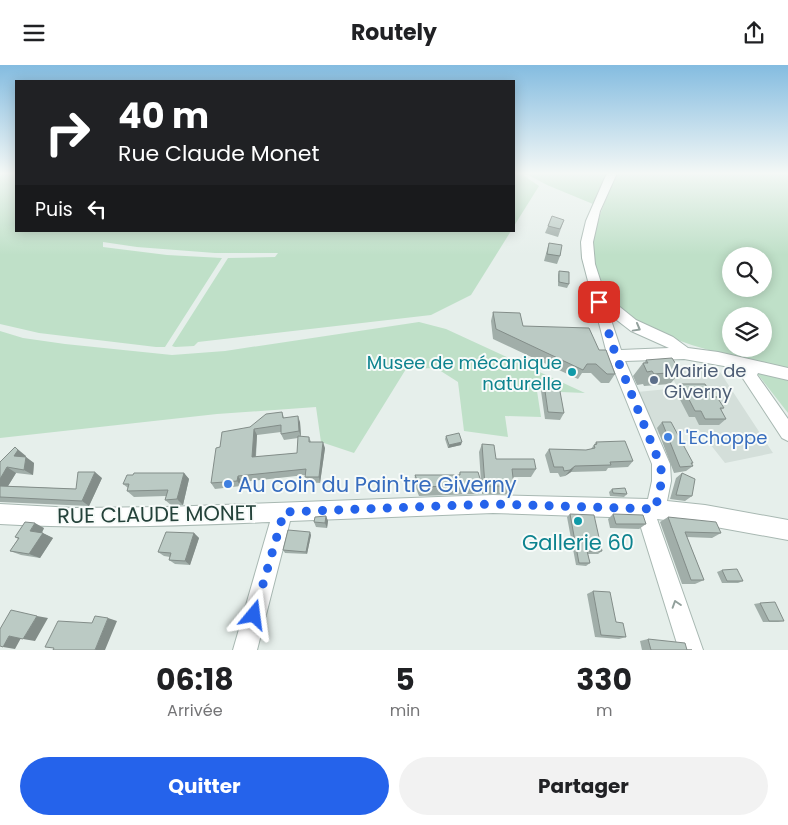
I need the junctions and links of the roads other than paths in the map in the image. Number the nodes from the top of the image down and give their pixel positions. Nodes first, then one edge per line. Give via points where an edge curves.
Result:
1 (600, 200) edge
2 (599, 297) junction
3 (684, 353) junction
4 (616, 356) junction
5 (756, 367) junction
6 (788, 374) edge
7 (788, 433) edge
8 (650, 508) junction
9 (284, 512) junction
10 (0, 514) edge
11 (788, 530) edge
12 (244, 650) edge
13 (691, 650) edge

1 - 2 street via 589,229 587,251
2 -> 3 street via 624,320 677,346
2 - 4 street
3 - 4 street
3 - 5 street
4 - 8 street via 663,475 662,487
5 - 6 street
5 - 7 street via 747,373
8 - 9 street, RUE CLAUDE MONET via 493,504
8 - 11 street, RUE CLAUDE MONET
13 -> 8 street
9 - 10 street, RUE CLAUDE MONET via 74,518
9 - 12 street

